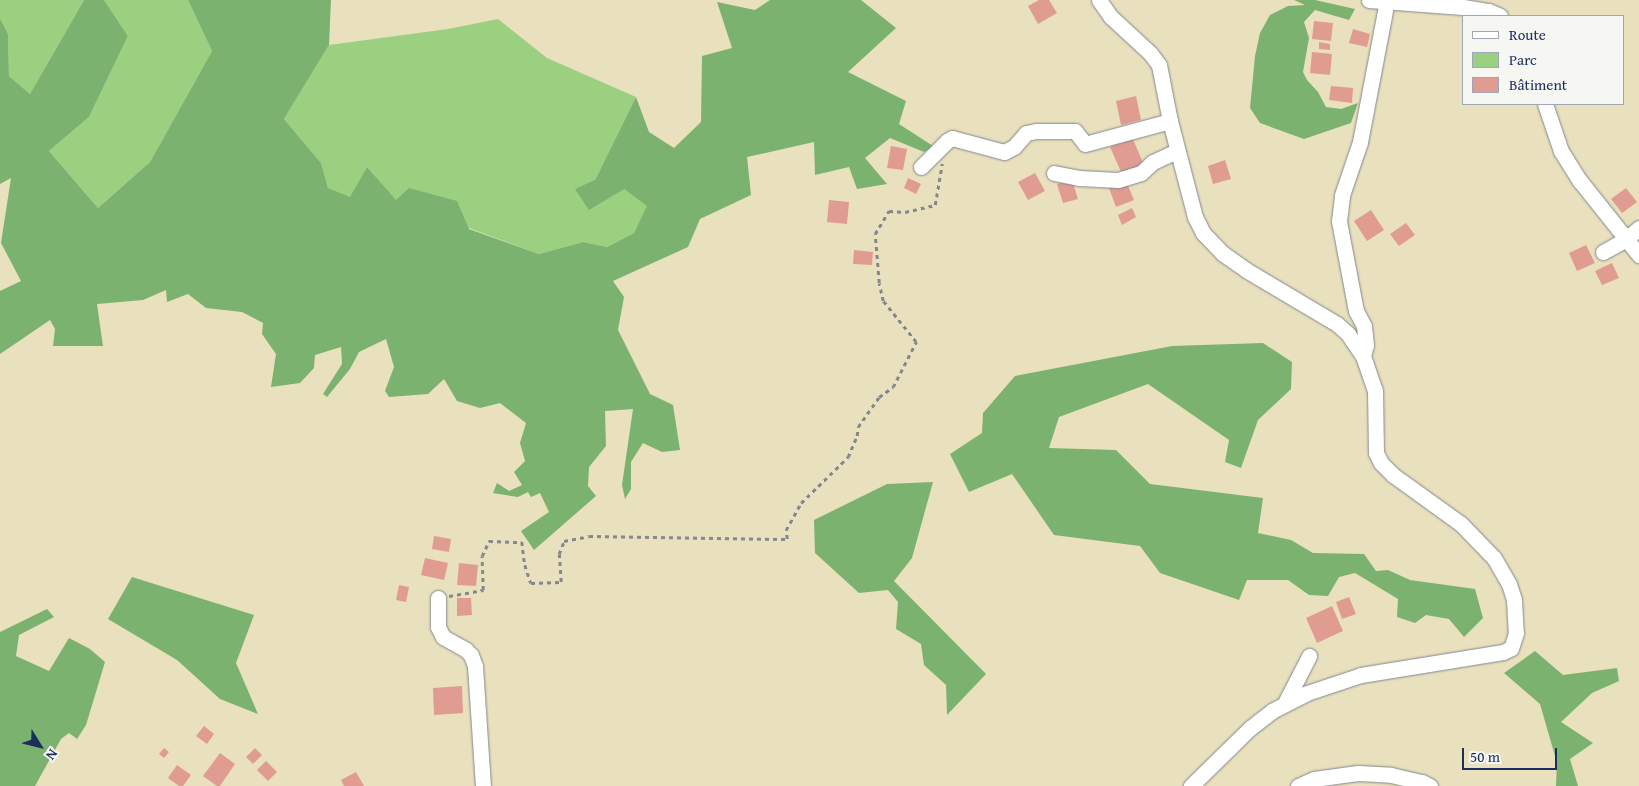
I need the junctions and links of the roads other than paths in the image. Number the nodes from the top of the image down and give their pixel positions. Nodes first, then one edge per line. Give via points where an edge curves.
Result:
1 (1099, 0) edge
2 (1369, 0) edge
3 (1386, 0) edge
4 (1498, 15) edge
5 (1545, 105) edge
6 (1170, 121) junction
7 (1177, 151) junction
8 (921, 167) dead end
9 (1054, 173) dead end
10 (1639, 228) edge
11 (1626, 239) junction
12 (1603, 252) dead end
13 (1639, 255) edge
14 (1363, 356) junction
15 (438, 598) road end
16 (1309, 656) dead end
17 (1285, 703) junction
18 (483, 786) edge
19 (1191, 786) edge
20 (1298, 786) edge
21 (1430, 786) edge

1 - 6 street via 1111,17 1155,58
2 - 3 street
3 - 4 street via 1463,7
3 - 14 street via 1360,142 1342,195 1339,221 1356,311 1364,326 1366,345
5 - 11 street via 1562,151 1580,181
6 - 7 street
6 - 8 street via 1085,144 1075,131 1036,131 1026,133 1014,147 1004,152 958,139 947,141
7 - 9 street via 1153,162 1141,173 1118,180
7 - 14 street via 1195,217 1203,233 1222,253 1246,270 1337,324
10 - 11 street
11 - 12 street
11 - 13 street
14 - 17 street via 1375,390 1376,453 1392,475 1461,524 1494,558 1514,598 1515,642 1503,652 1362,675
15 - 18 street via 438,627 444,637 471,655 475,666
16 - 17 street
17 - 19 street via 1250,728
20 - 21 street via 1314,778 1358,774 1391,775

